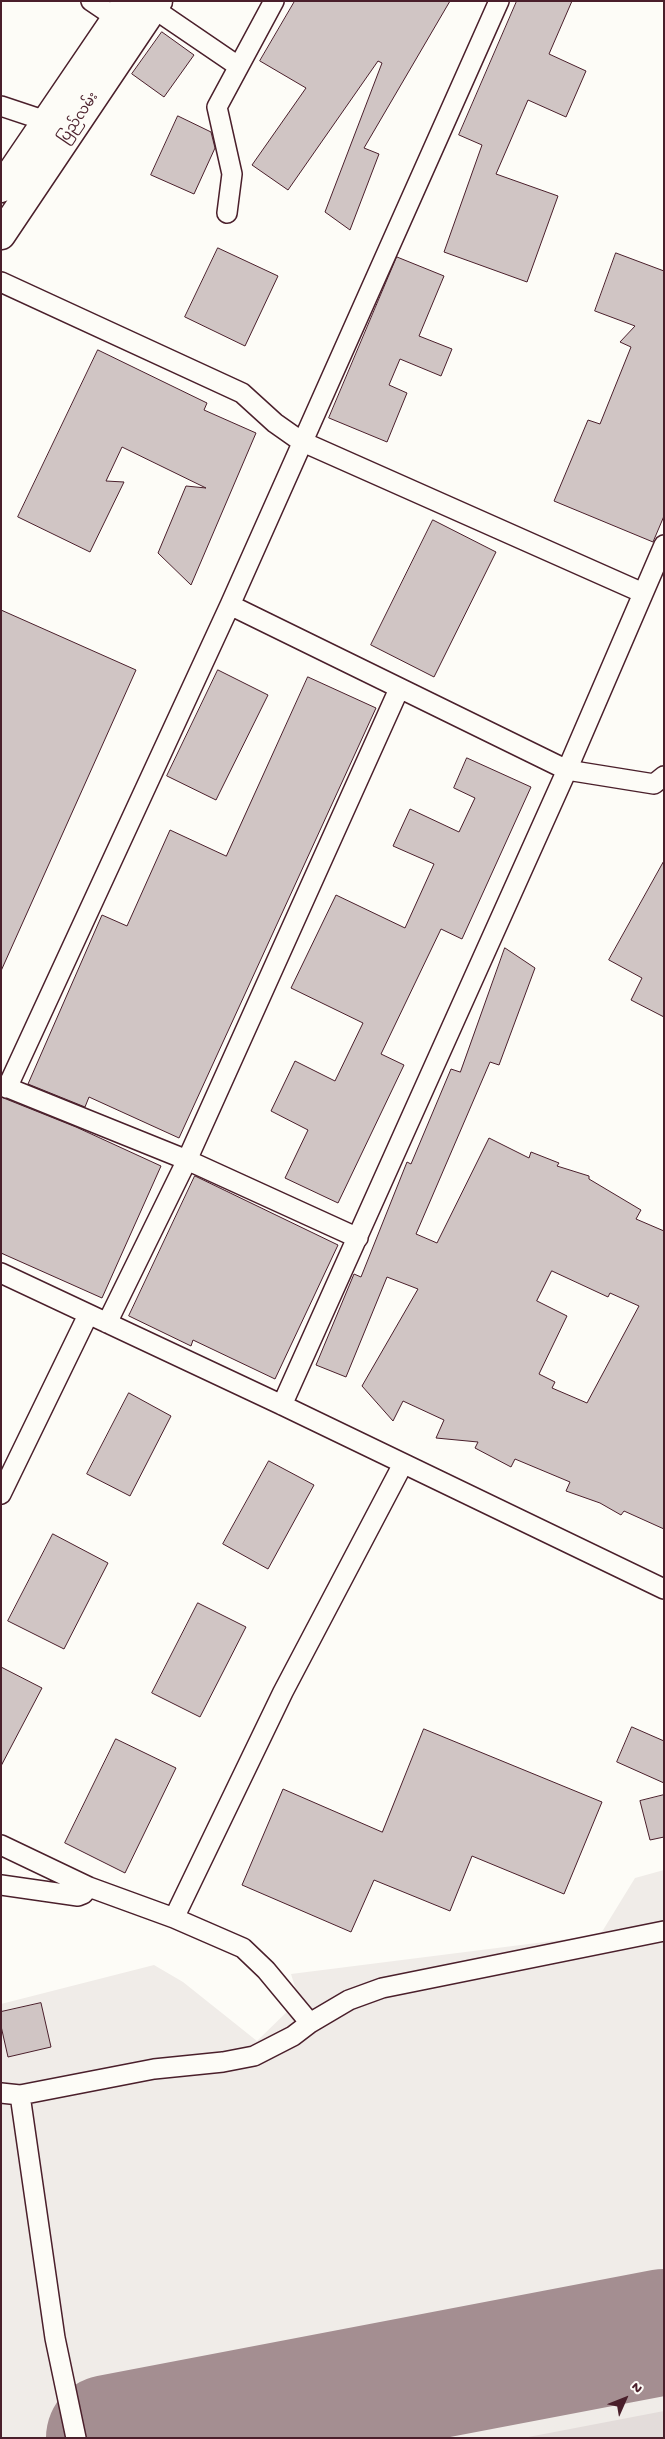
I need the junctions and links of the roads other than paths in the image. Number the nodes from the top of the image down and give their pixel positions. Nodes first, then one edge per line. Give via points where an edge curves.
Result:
1 (91, 1) edge
2 (274, 1) edge
3 (499, 1) edge
4 (152, 3) edge
5 (127, 17) edge
6 (238, 66) junction
7 (1, 106) edge
8 (46, 121) junction
9 (67, 138) junction
10 (1, 188) edge
11 (227, 213) dead end
12 (1, 236) edge
13 (1, 282) edge
14 (302, 442) junction
15 (664, 545) edge
16 (643, 593) junction
17 (230, 605) junction
18 (399, 689) junction
19 (567, 770) junction
20 (664, 776) edge
21 (4, 1086) edge
22 (187, 1160) junction
23 (358, 1238) junction
24 (1, 1273) edge
25 (88, 1316) junction
26 (108, 1323) junction
27 (282, 1405) junction
28 (403, 1464) junction
29 (1, 1494) edge
30 (664, 1589) edge
31 (1, 1845) edge
32 (1, 1886) edge
33 (89, 1887) junction
34 (174, 1918) junction
35 (664, 1930) edge
36 (310, 2023) junction
37 (1, 2093) edge
38 (20, 2095) junction
39 (76, 2438) edge

1 - 5 street
2 - 6 street
3 - 14 street
4 - 5 highway, ပြည်လမ်း
4 - 6 street
5 - 8 highway, ပြည်လမ်း
5 - 9 highway, ပြည်လမ်း
6 - 11 street via 217,107 232,174
7 - 8 street
8 - 9 street
8 - 10 highway, ပြည်လမ်း
9 - 12 highway, ပြည်လမ်း
13 - 14 street via 242,393
14 - 16 street
14 - 17 street
15 - 16 street
16 - 19 street
17 - 18 street
17 - 21 street
18 - 19 street
18 - 22 street
19 - 20 street via 654,784
19 - 23 street
21 - 22 street
22 - 23 street
22 - 26 street
23 - 27 street
24 - 25 street
25 - 26 street
25 - 29 street
26 - 27 street
27 - 28 street
28 - 30 street
28 - 34 street via 283,1692
31 - 33 street
32 - 33 street via 78,1896
33 - 34 street
34 - 36 street via 243,1948
35 - 36 street via 382,1988 349,2000
36 - 38 street via 254,2056 154,2069
37 - 38 street
38 - 39 street via 55,2338

